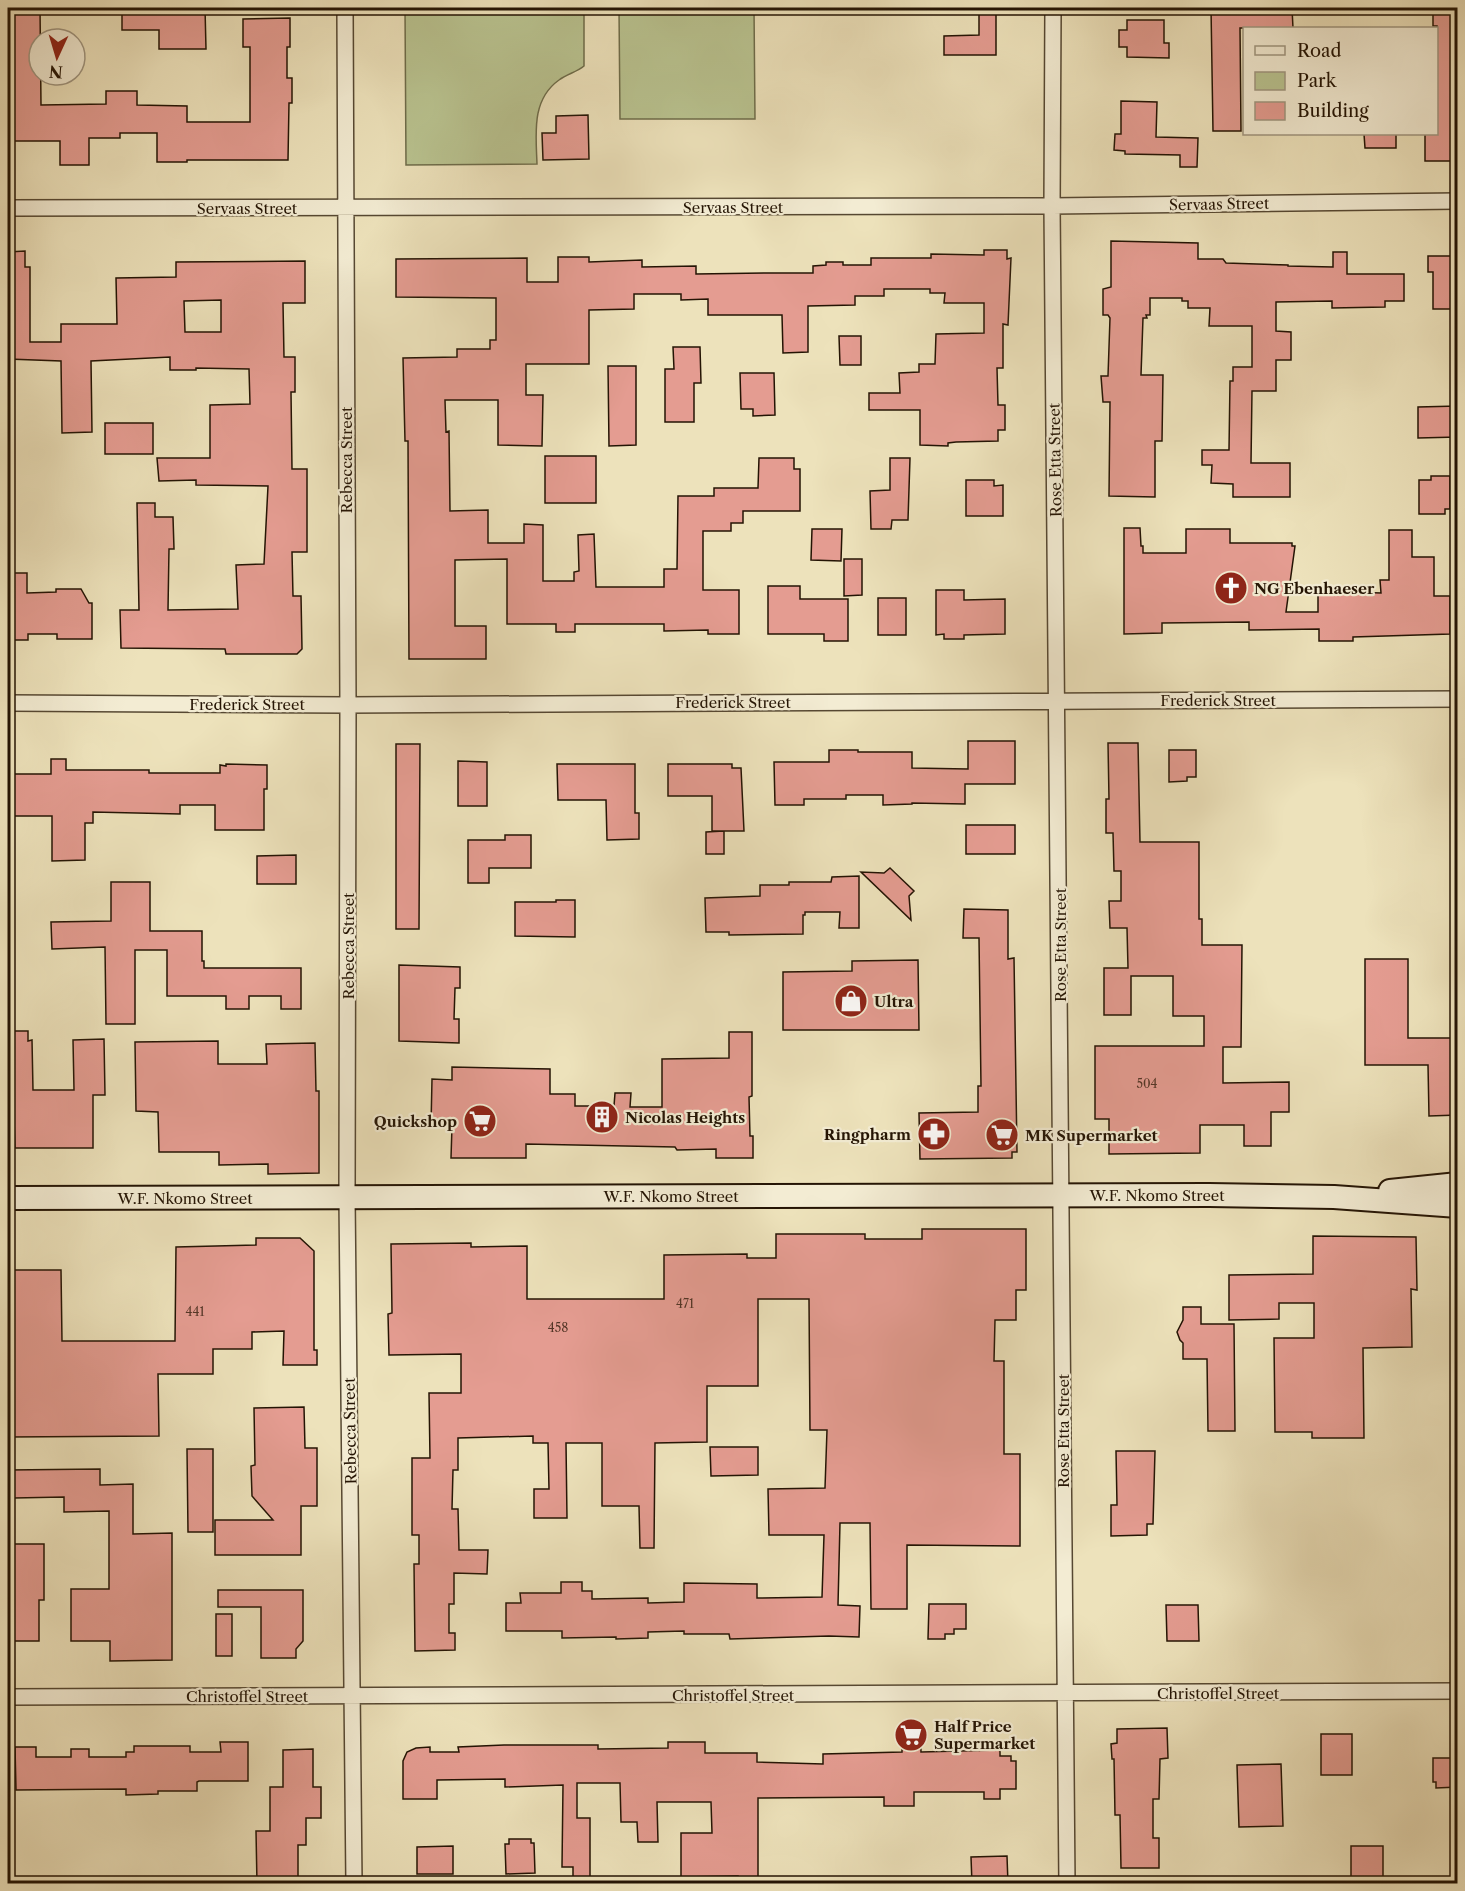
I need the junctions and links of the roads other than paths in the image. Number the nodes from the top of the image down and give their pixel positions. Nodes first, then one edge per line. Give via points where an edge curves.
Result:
1 (345, 8) edge
2 (1053, 8) edge
3 (1458, 201) edge
4 (1053, 206) junction
5 (8, 208) edge
6 (345, 208) junction
7 (1458, 699) edge
8 (1058, 701) junction
9 (8, 703) edge
10 (348, 705) junction
11 (1458, 1184) edge
12 (1061, 1195) junction
13 (347, 1197) junction
14 (1334, 1197) junction
15 (8, 1198) edge
16 (1458, 1206) edge
17 (1458, 1691) edge
18 (1065, 1694) junction
19 (8, 1696) edge
20 (353, 1696) junction
21 (354, 1884) edge
22 (1067, 1884) edge

1 - 6 street, Rebecca Street
2 - 4 street, Rose Etta Street
3 - 4 street, Servaas Street
4 - 6 street, Servaas Street
4 - 8 street, Rose Etta Street
5 - 6 street, Servaas Street
6 - 10 street, Rebecca Street
7 - 8 street, Frederick Street
8 - 10 street, Frederick Street
8 - 12 street, Rose Etta Street
9 - 10 street, Frederick Street
10 - 13 street, Rebecca Street
11 - 14 main road, W.F. Nkomo Street
12 - 13 main road, W.F. Nkomo Street
12 - 14 main road, W.F. Nkomo Street
12 - 18 street, Rose Etta Street
13 - 15 main road, W.F. Nkomo Street
13 - 20 street, Rebecca Street
14 - 16 main road, W.F. Nkomo Street
17 - 18 street, Christoffel Street
18 - 20 street, Christoffel Street
18 - 22 street, Rose Etta Street
19 - 20 street, Christoffel Street
20 - 21 street, Rebecca Street

